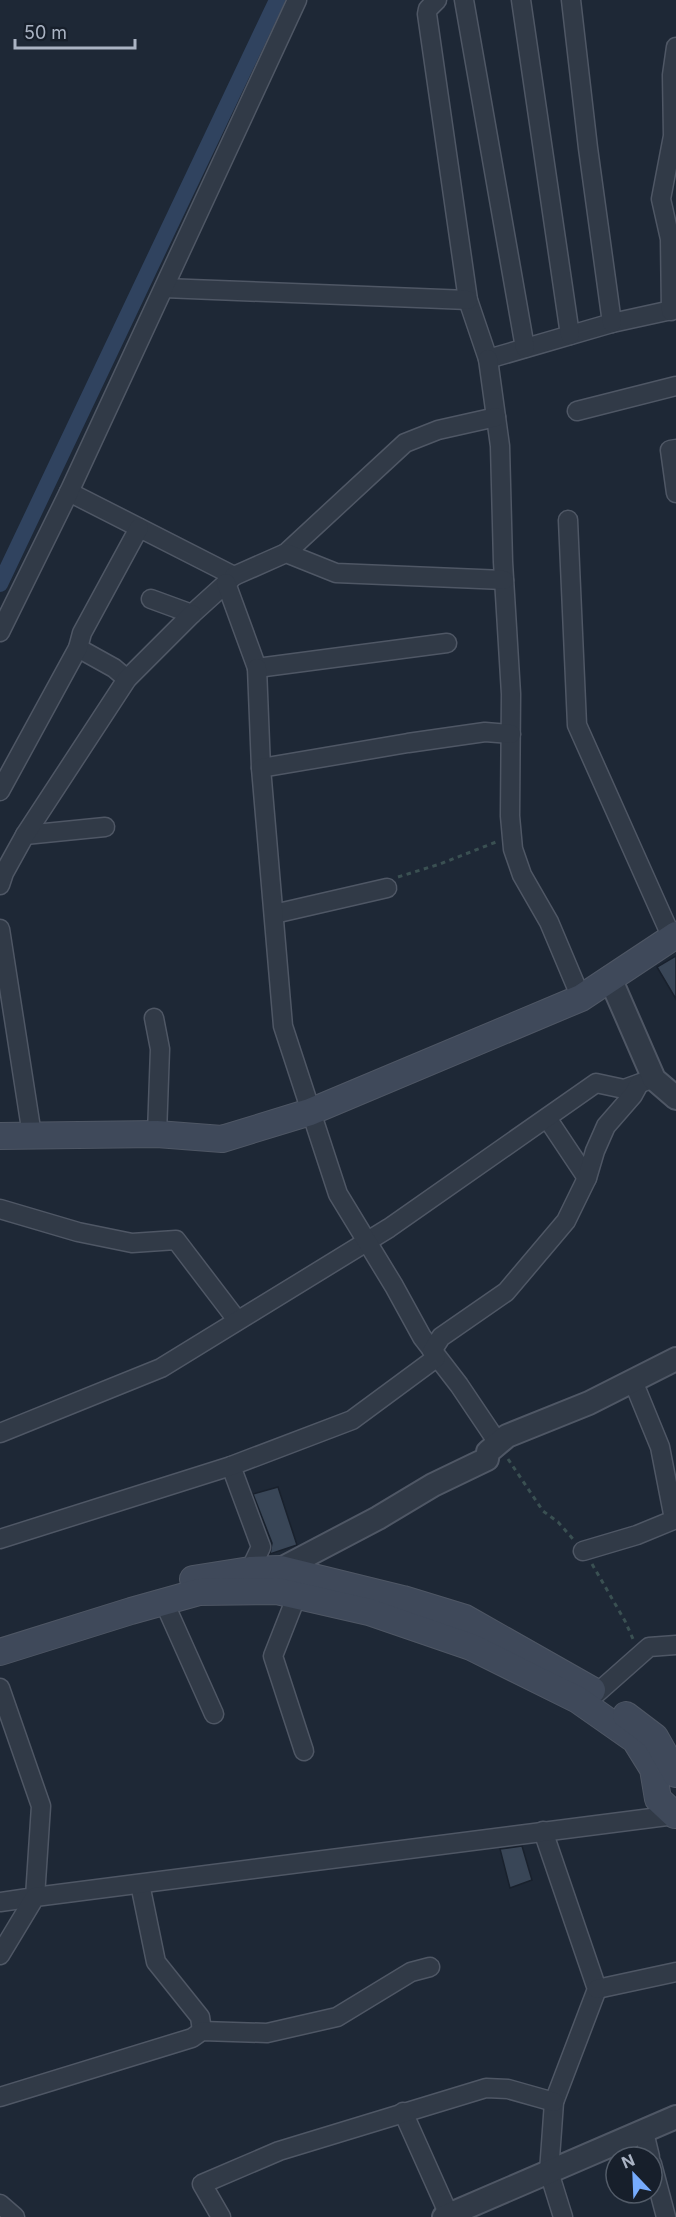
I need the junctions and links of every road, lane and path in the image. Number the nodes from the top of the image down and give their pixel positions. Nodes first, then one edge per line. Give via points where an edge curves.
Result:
1 (297, 0) edge
2 (437, 0) edge
3 (464, 0) edge
4 (521, 0) edge
5 (571, 0) edge
6 (676, 46) edge
7 (164, 288) junction
8 (468, 300) junction
9 (674, 310) edge
10 (612, 323) junction
11 (570, 335) junction
12 (525, 348) junction
13 (488, 359) junction
14 (676, 386) edge
15 (577, 411) dead end
16 (496, 417) junction
17 (676, 449) edge
18 (69, 492) junction
19 (676, 493) edge
20 (568, 520) dead end
21 (139, 528) junction
22 (286, 553) junction
23 (230, 580) junction
24 (504, 580) junction
25 (151, 599) dead end
26 (192, 614) junction
27 (0, 632) edge
28 (447, 643) dead end
29 (78, 648) junction
30 (258, 668) junction
31 (127, 679) junction
32 (511, 734) junction
33 (261, 768) junction
34 (0, 791) edge
35 (105, 827) dead end
36 (25, 834) junction
37 (512, 836) junction
38 (392, 883) joint
39 (0, 885) edge
40 (274, 914) junction
41 (0, 929) edge
42 (674, 937) edge
43 (610, 978) junction
44 (581, 998) junction
45 (154, 1018) dead end
46 (646, 1081) junction
47 (676, 1098) edge
48 (310, 1112) junction
49 (547, 1118) junction
50 (157, 1134) junction
51 (0, 1136) edge
52 (32, 1136) junction
53 (587, 1178) junction
54 (0, 1209) edge
55 (365, 1242) junction
56 (237, 1320) junction
57 (432, 1351) junction
58 (676, 1359) edge
59 (633, 1381) junction
60 (0, 1433) edge
61 (498, 1443) junction
62 (231, 1466) junction
63 (675, 1519) edge
64 (0, 1539) edge
65 (584, 1551) dead end
66 (281, 1569) junction
67 (250, 1570) junction
68 (297, 1595) junction
69 (164, 1602) junction
70 (0, 1637) edge
71 (676, 1645) edge
72 (0, 1652) edge
73 (0, 1688) edge
74 (597, 1693) junction
75 (214, 1714) dead end
76 (304, 1751) dead end
77 (676, 1774) edge
78 (676, 1816) edge
79 (543, 1831) junction
80 (140, 1884) junction
81 (35, 1897) junction
82 (0, 1902) edge
83 (0, 1955) edge
84 (430, 1967) dead end
85 (676, 1971) edge
86 (597, 1989) junction
87 (202, 2031) junction
88 (0, 2097) edge
89 (554, 2102) junction
90 (403, 2112) junction
91 (676, 2117) edge
92 (644, 2132) junction
93 (647, 2145) edge
94 (549, 2172) junction
95 (0, 2204) edge
96 (483, 2209) edge
97 (447, 2216) edge
98 (15, 2217) edge
99 (221, 2217) edge
100 (563, 2217) edge

1 - 7 street
2 - 8 street via 428,14
3 - 12 street
4 - 11 street
5 - 10 street
6 - 9 street via 672,75 673,136 661,199 670,239
7 - 8 street
7 - 18 street
8 - 13 street
9 - 10 street
10 - 11 street
11 - 12 street
12 - 13 street
13 - 16 street
14 - 15 street
16 - 22 street via 438,430 405,443
16 - 24 street
17 - 19 street via 670,450
18 - 21 street
18 - 27 street
20 - 42 street via 577,724
21 - 23 street
21 - 29 street via 82,633
22 - 23 street
22 - 24 street via 336,573
23 - 26 street
23 - 30 street
24 - 32 street
25 - 26 street
26 - 31 street
28 - 30 street
29 - 31 street
29 - 34 street
30 - 33 street
31 - 36 street
32 - 33 street via 485,732
32 - 37 street
33 - 40 street
35 - 36 street
36 - 39 street
37 - 38 path
37 - 44 street via 522,875 549,922
38 - 40 street
40 - 48 street via 283,1026
41 - 52 street
42 - 43 main road
43 - 44 main road
43 - 46 street
44 - 48 main road
45 - 50 street via 160,1049
46 - 47 street
46 - 49 street via 624,1089 596,1083
46 - 53 street via 606,1126
48 - 50 main road via 222,1139
48 - 55 street via 338,1194
49 - 53 street
49 - 55 street
50 - 52 main road
51 - 52 main road
53 - 57 street via 566,1221 506,1292 441,1337
54 - 56 street via 132,1243 176,1240
55 - 56 street
55 - 57 street
56 - 60 street via 161,1368
57 - 61 street
57 - 62 street via 436,1358 352,1420
58 - 59 street
59 - 61 street
59 - 63 street via 660,1447
61 - 66 street via 488,1452 487,1459
62 - 64 street
62 - 67 street via 261,1547
63 - 65 street
66 - 67 main road
66 - 74 main road via 465,1618
67 - 70 main road via 206,1576 134,1594
68 - 69 main road via 277,1591 200,1592
68 - 76 street via 273,1656
68 - 78 main road via 369,1612 471,1647 578,1700 634,1740 653,1769 658,1799
69 - 72 main road
69 - 75 street
71 - 74 street via 649,1647
73 - 81 street via 41,1806
74 - 77 main road via 655,1737
78 - 79 street
79 - 80 street
79 - 86 street
80 - 81 street
80 - 87 street via 156,1962 200,2017
81 - 82 street
81 - 83 street
84 - 87 street via 411,1972 337,2017 267,2033
85 - 86 street
86 - 89 street
87 - 88 street via 192,2038
89 - 90 street via 508,2089 486,2088
89 - 94 street
90 - 97 street
90 - 99 street via 279,2151 202,2184
91 - 92 street
92 - 93 street
92 - 94 street
94 - 96 street
94 - 100 street
95 - 98 street
96 - 97 street

